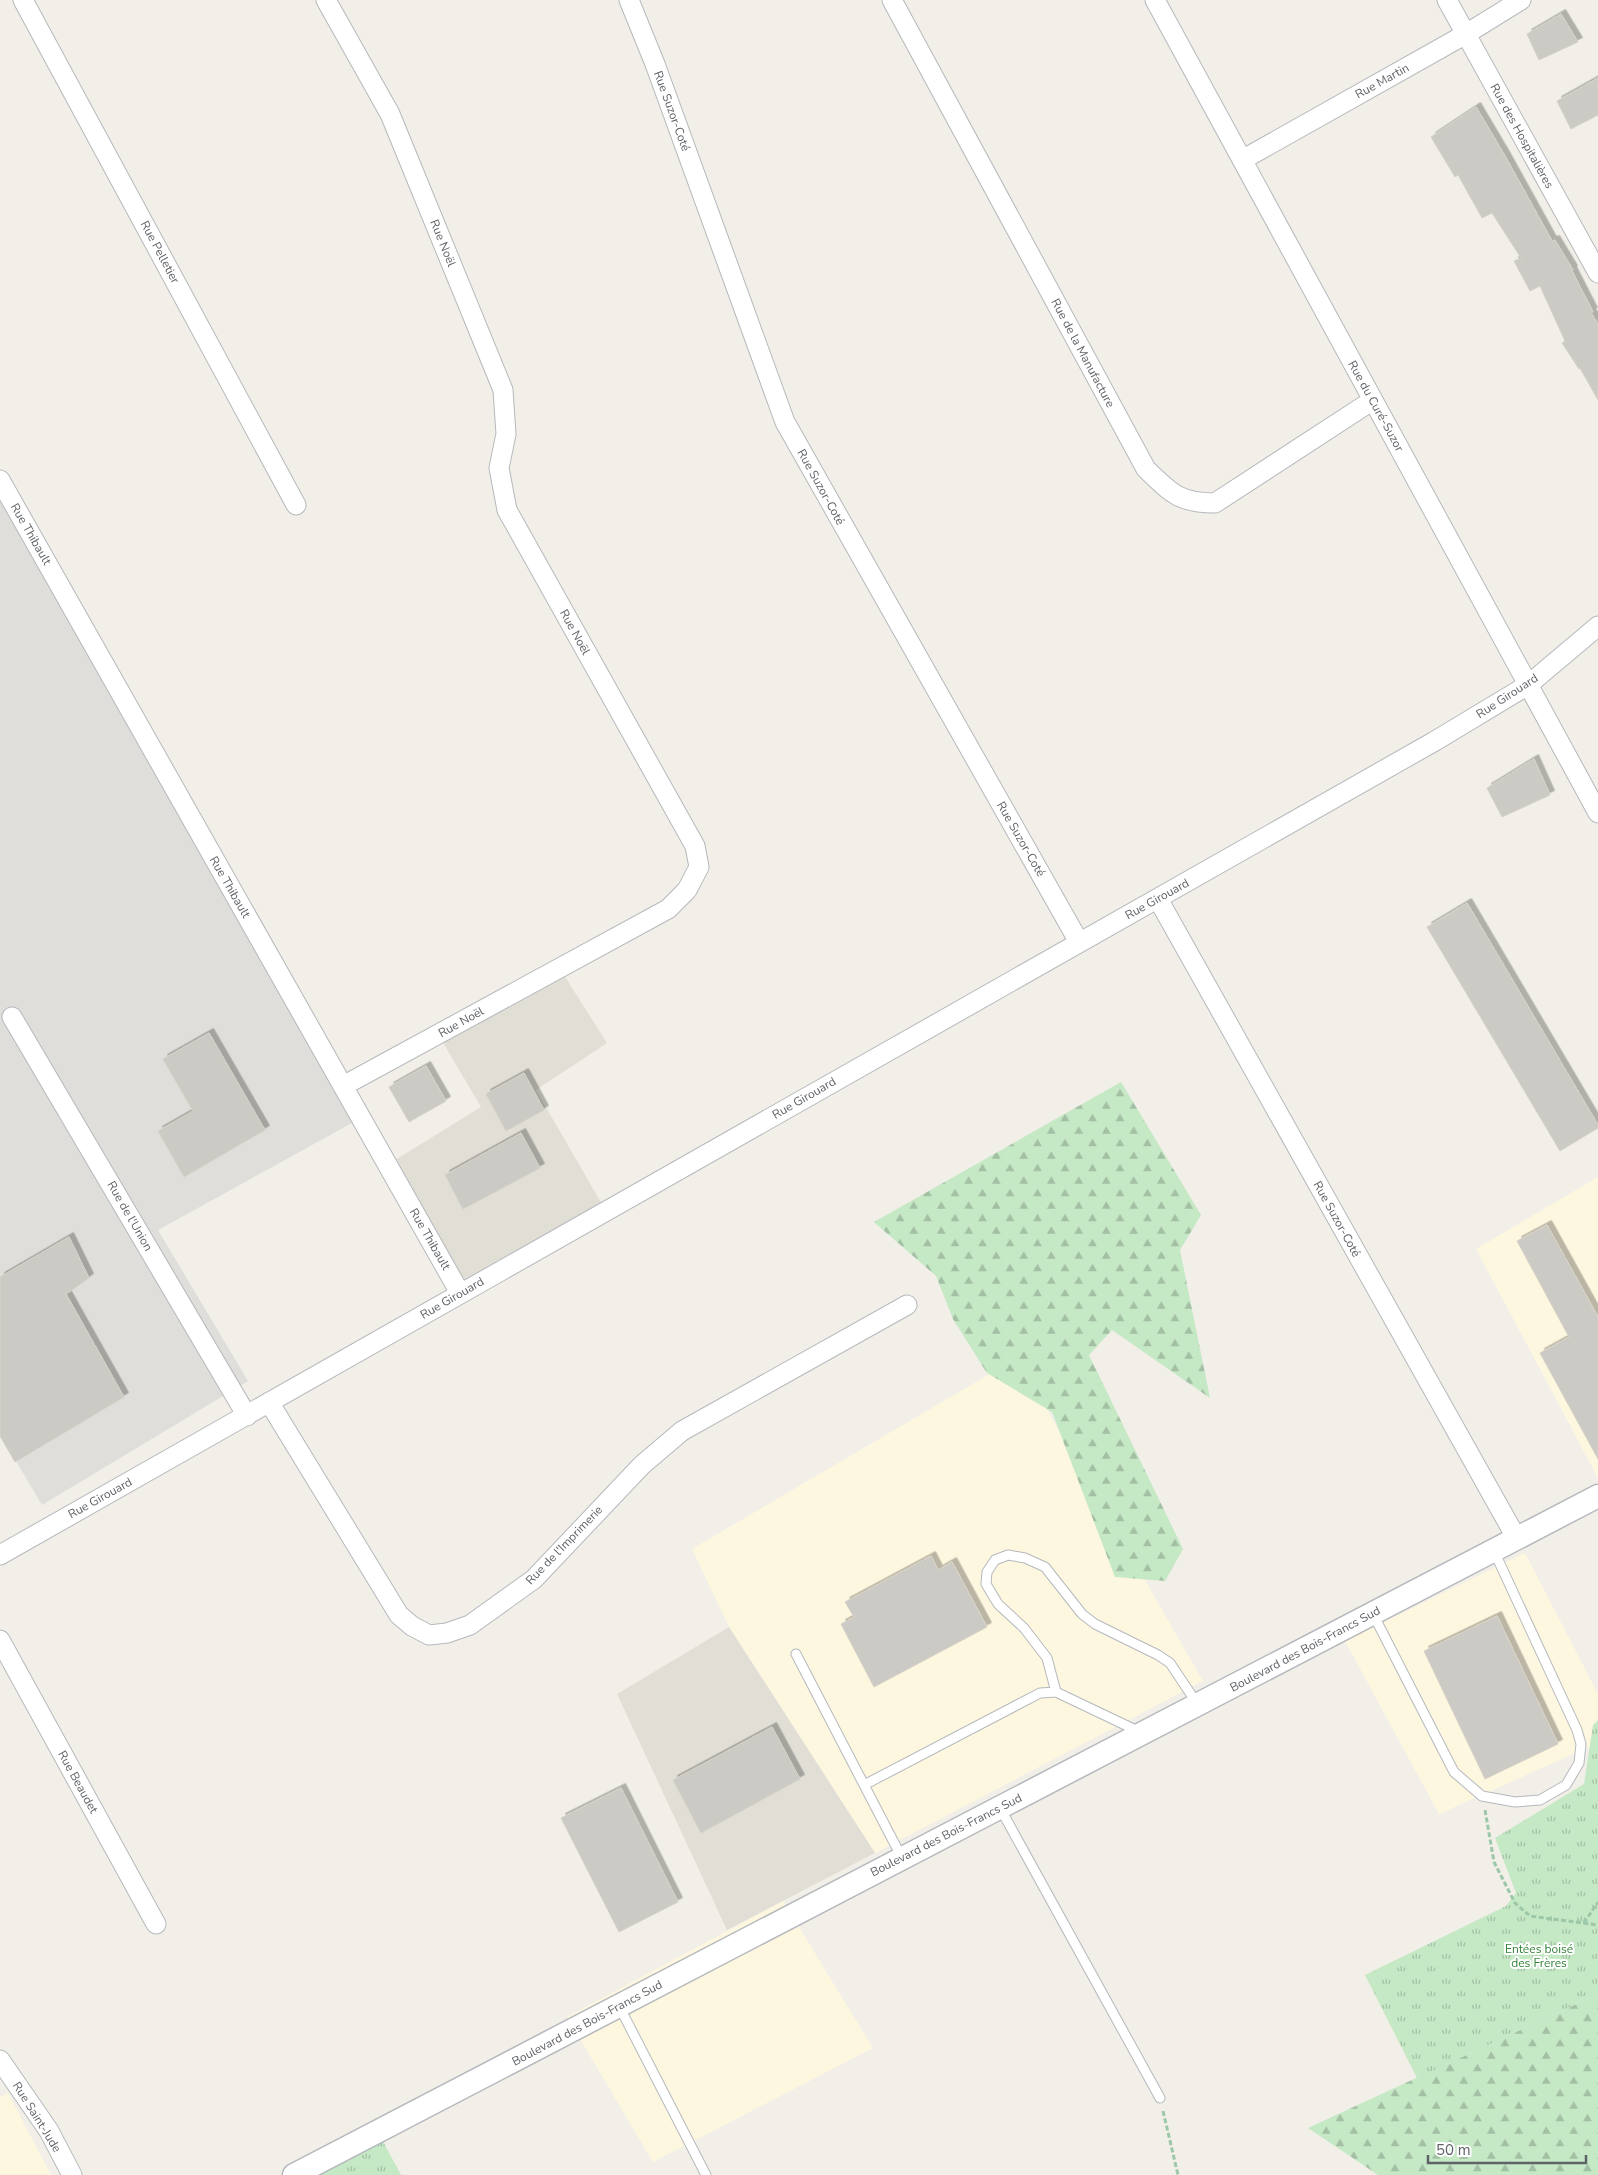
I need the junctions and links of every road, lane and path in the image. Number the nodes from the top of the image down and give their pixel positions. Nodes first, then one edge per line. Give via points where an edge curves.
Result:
1 (23, 0) edge
2 (326, 0) edge
3 (629, 0) edge
4 (892, 0) edge
5 (1155, 0) edge
6 (1447, 0) edge
7 (1521, 0) edge
8 (1466, 34) junction
9 (1242, 160) junction
10 (1598, 272) edge
11 (1373, 400) junction
12 (0, 480) edge
13 (296, 505) dead end
14 (1598, 626) edge
15 (1528, 685) junction
16 (1598, 812) edge
17 (1158, 899) junction
18 (1079, 942) junction
19 (12, 1017) dead end
20 (343, 1086) junction
21 (460, 1293) junction
22 (907, 1305) dead end
23 (269, 1402) junction
24 (247, 1416) junction
25 (1598, 1496) edge
26 (1516, 1539) junction
27 (1494, 1550) junction
28 (0, 1555) edge
29 (1373, 1613) junction
30 (0, 1640) edge
31 (796, 1654) dead end
32 (1056, 1692) junction
33 (1198, 1704) junction
34 (1143, 1733) junction
35 (864, 1784) junction
36 (1482, 1796) junction
37 (1000, 1807) junction
38 (902, 1858) junction
39 (1598, 1902) edge
40 (1584, 1923) junction
41 (156, 1924) dead end
42 (1598, 1925) edge
43 (619, 2006) junction
44 (0, 2060) edge
45 (1160, 2098) joint
46 (72, 2175) edge
47 (294, 2175) edge
48 (706, 2175) edge
49 (1178, 2175) edge

1 - 13 street, Rue Pelletier
2 - 20 street, Rue Noël via 390,114 503,390 506,434 499,468 507,510 695,846 699,867 687,890 668,909
3 - 18 street, Rue Suzor-Coté via 785,422
4 - 11 street, Rue de la Manufacture via 1146,469 1173,495 1196,503 1215,503
5 - 9 street, Rue du Curé-Suzor
6 - 8 street, Rue des Hospitalières
7 - 8 street, Rue Martin
8 - 9 street, Rue Martin
8 - 10 street, Rue des Hospitalières
9 - 11 street, Rue du Curé-Suzor
11 - 15 street, Rue du Curé-Suzor
12 - 20 street, Rue Thibault
14 - 15 street, Rue Girouard
15 - 16 street, Rue du Curé-Suzor
15 - 17 street, Rue Girouard
17 - 18 street, Rue Girouard
17 - 26 street, Rue Suzor-Coté
18 - 21 street, Rue Girouard
19 - 24 street, Rue de l'Union
20 - 21 street, Rue Thibault
21 - 23 street, Rue Girouard
22 - 23 street, Rue de l'Imprimerie via 682,1431 642,1465 534,1579 470,1625 447,1633 429,1634 399,1615
23 - 24 street, Rue Girouard
24 - 28 street, Rue Girouard
25 - 26 street, Boulevard des Bois-Francs Sud
26 - 27 street, Boulevard des Bois-Francs Sud
27 - 29 street, Boulevard des Bois-Francs Sud
27 - 36 lane via 1581,1744 1579,1763 1566,1785 1540,1800 1516,1802
29 - 33 street, Boulevard des Bois-Francs Sud
29 - 36 lane via 1454,1772
30 - 41 street, Rue Beaudet
31 - 35 lane
32 - 33 lane via 1047,1658 1024,1628 998,1604 986,1584 987,1572 995,1560 1008,1556 1025,1558 1045,1567 1088,1619 1170,1664
32 - 34 lane
32 - 35 lane via 1040,1693
33 - 34 street, Boulevard des Bois-Francs Sud
34 - 37 street, Boulevard des Bois-Francs Sud
35 - 38 lane
36 - 40 path via 1494,1862 1515,1903 1530,1916
37 - 38 street, Boulevard des Bois-Francs Sud
37 - 45 lane
38 - 43 street, Boulevard des Bois-Francs Sud
39 - 40 path
40 - 42 path
43 - 47 street, Boulevard des Bois-Francs Sud
43 - 48 lane
44 - 46 street, Rue Saint-Jude via 49,2131
45 - 49 path

